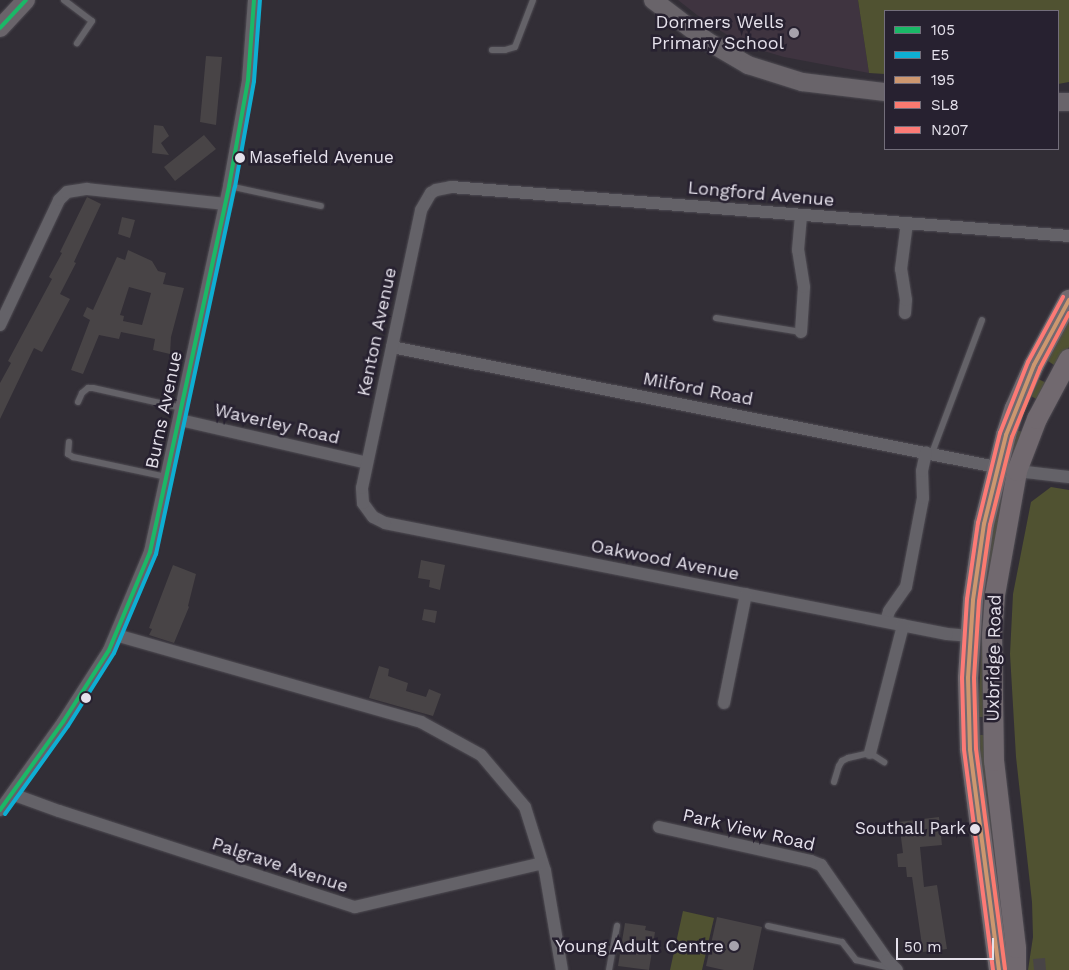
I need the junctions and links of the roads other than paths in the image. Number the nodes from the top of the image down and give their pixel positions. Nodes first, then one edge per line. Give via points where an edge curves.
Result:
1 (26, 0) edge
2 (64, 0) edge
3 (254, 0) edge
4 (533, 0) edge
5 (653, 0) edge
6 (0, 28) edge
7 (77, 43) dead end
8 (492, 50) dead end
9 (884, 92) edge
10 (230, 186) junction
11 (451, 187) joint
12 (226, 204) junction
13 (322, 206) dead end
14 (801, 214) junction
15 (906, 224) junction
16 (1069, 236) edge
17 (1069, 300) edge
18 (905, 313) dead end
19 (716, 318) dead end
20 (982, 320) dead end
21 (0, 325) edge
22 (800, 332) joint
23 (392, 347) junction
24 (1069, 359) edge
25 (1034, 365) junction
26 (1059, 377) junction
27 (78, 402) dead end
28 (181, 414) junction
29 (69, 442) dead end
30 (929, 453) junction
31 (367, 463) junction
32 (996, 467) junction
33 (1017, 471) junction
34 (168, 477) junction
35 (1069, 477) edge
36 (363, 503) joint
37 (746, 594) junction
38 (886, 621) junction
39 (903, 625) junction
40 (116, 635) junction
41 (970, 636) junction
42 (724, 703) dead end
43 (969, 726) junction
44 (993, 726) junction
45 (870, 753) junction
46 (884, 762) dead end
47 (834, 782) dead end
48 (12, 794) junction
49 (0, 810) edge
50 (659, 827) dead end
51 (542, 863) junction
52 (617, 926) dead end
53 (768, 926) dead end
54 (896, 969) edge
55 (562, 970) edge
56 (609, 970) edge
57 (999, 970) edge
58 (1016, 970) edge

1 - 6 street
2 - 7 lane via 92,21
3 - 10 street, Burns Avenue via 248,80
4 - 8 lane via 515,47
5 - 9 street via 707,41 748,65 802,82
10 - 12 street, Burns Avenue
10 - 13 lane
11 - 14 street, Longford Avenue
11 - 23 street, Kenton Avenue via 431,193 421,210
12 - 21 street via 87,189 67,192 59,200
12 - 28 street, Burns Avenue
14 - 15 street, Longford Avenue
14 - 22 street via 798,250 804,287
15 - 16 street, Longford Avenue
15 - 18 street via 901,269
17 - 25 main road, Uxbridge Road
19 - 22 lane
20 - 30 lane
23 - 30 street, Milford Road
23 - 31 street, Kenton Avenue
24 - 26 main road, Uxbridge Road
25 - 26 main road
25 - 32 main road, Uxbridge Road via 1015,408
26 - 33 main road, Uxbridge Road via 1027,441
27 - 28 lane via 82,393 93,388
28 - 31 street, Waverley Road
28 - 34 street, Burns Avenue
29 - 34 lane via 68,454 73,457
30 - 32 street, Milford Road
30 - 38 street via 922,476 923,498 906,587
31 - 36 street, Kenton Avenue
32 - 41 main road, Uxbridge Road via 977,566
33 - 35 street
33 - 44 main road, Uxbridge Road via 1000,552 995,595
34 - 40 street, Burns Avenue via 150,552
36 - 37 street, Oakwood Avenue via 373,517 386,523
37 - 38 street, Oakwood Avenue
37 - 42 street
38 - 39 street, Oakwood Avenue
39 - 41 street, Oakwood Avenue
39 - 45 street
40 - 48 street, Burns Avenue via 86,687
40 - 51 street via 421,722 480,755 525,807
41 - 43 main road, Uxbridge Road
43 - 44 main road
43 - 57 main road, Uxbridge Road via 972,772
44 - 58 main road, Uxbridge Road via 997,797
45 - 46 lane
45 - 47 lane via 842,760
48 - 49 street, Burns Avenue
48 - 51 street, Palgrave Avenue via 355,908
50 - 54 street, Park View Road via 821,865
51 - 55 street
52 - 56 lane
53 - 54 lane via 842,942 856,960

